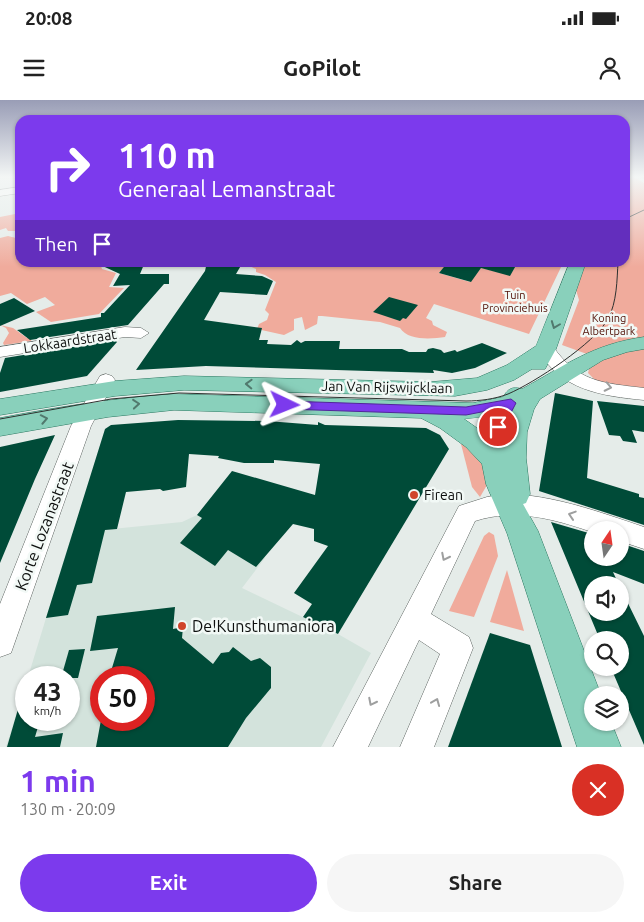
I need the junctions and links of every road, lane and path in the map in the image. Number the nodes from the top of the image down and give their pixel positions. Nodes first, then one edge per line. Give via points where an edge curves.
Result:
1 (576, 267) edge
2 (141, 333) dead end
3 (644, 343) edge
4 (546, 349) junction
5 (0, 352) edge
6 (564, 372) junction
7 (478, 385) junction
8 (97, 394) junction
9 (644, 394) edge
10 (0, 407) edge
11 (418, 409) junction
12 (510, 412) junction
13 (0, 427) edge
14 (496, 463) junction
15 (516, 512) junction
16 (590, 521) edge
17 (629, 533) edge
18 (644, 538) edge
19 (414, 620) junction
20 (0, 642) edge
21 (350, 747) edge
22 (417, 747) edge
23 (600, 747) edge

1 -> 4 main road
2 - 5 street, Lokkaardstraat via 125,332
3 - 6 main road via 600,352
4 - 6 street via 552,362
4 - 7 main road, Jan Van Rijswijcklaan via 514,371
4 - 12 main road
6 -> 9 street via 596,385
6 - 12 main road via 537,391 523,408
7 -> 8 main road, Jan Van Rijswijcklaan via 417,388 185,383
7 - 12 main road via 491,391
8 - 10 main road, Jan Van Rijswijcklaan
8 -> 11 main road, Jan Van Rijswijcklaan via 130,404 174,402
13 -> 8 main road, Jan Van Rijswijcklaan
8 - 20 street, Korte Lozanastraat
11 - 12 main road, Jan Van Rijswijcklaan
11 - 14 main road via 445,419 464,431
12 - 14 main road via 496,432
12 - 15 main road
14 - 15 main road
16 -> 15 street via 543,506
15 -> 19 street via 467,513
15 - 23 main road
17 - 18 street
19 -> 21 street
22 -> 19 street via 458,648

